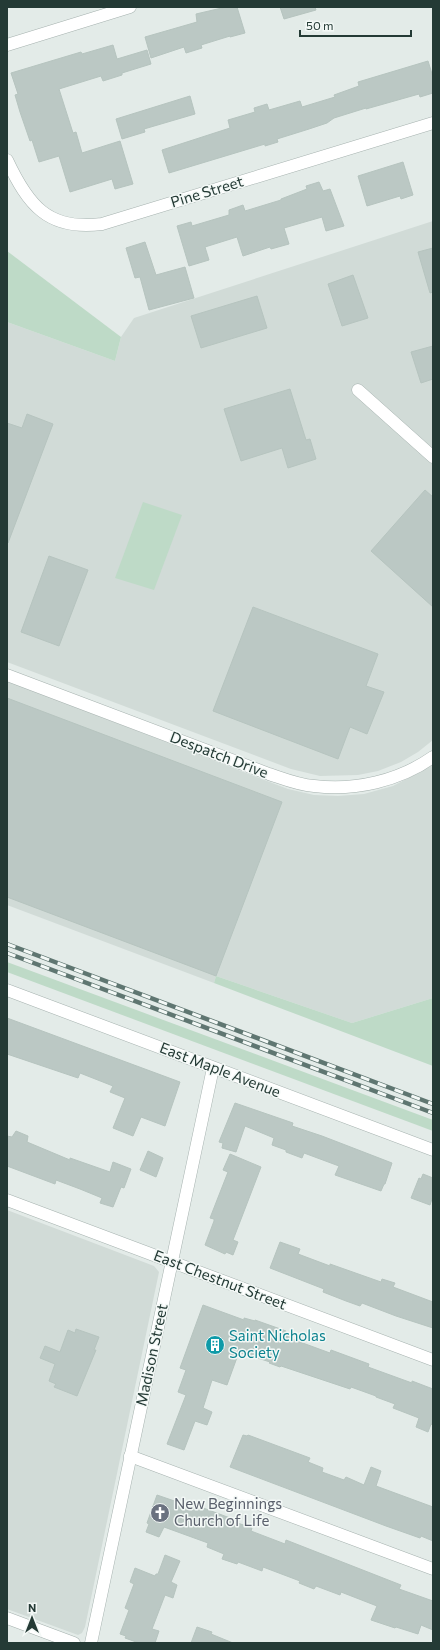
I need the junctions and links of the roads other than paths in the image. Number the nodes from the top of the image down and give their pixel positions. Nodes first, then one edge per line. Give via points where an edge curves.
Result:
1 (130, 7) edge
2 (7, 45) edge
3 (433, 123) edge
4 (7, 160) edge
5 (358, 390) dead end
6 (433, 457) edge
7 (7, 675) edge
8 (433, 757) edge
9 (7, 990) edge
10 (213, 1068) junction
11 (433, 1150) edge
12 (7, 1200) edge
13 (172, 1262) junction
14 (433, 1360) edge
15 (130, 1456) junction
16 (433, 1569) edge
17 (7, 1618) edge
18 (74, 1643) edge
19 (91, 1643) edge

1 - 2 street
3 - 4 street, Pine Street via 90,226 68,224 44,214 19,185
5 - 6 street
7 - 8 street, Despatch Drive via 269,774 313,786 360,786 384,781 410,771
9 - 10 street, East Maple Avenue
10 - 11 street, East Maple Avenue
10 - 13 street, Madison Street
12 - 13 street, East Chestnut Street
13 - 14 street, East Chestnut Street
13 - 15 street, Madison Street
15 - 16 street
15 - 19 street, Madison Street
17 - 18 street

